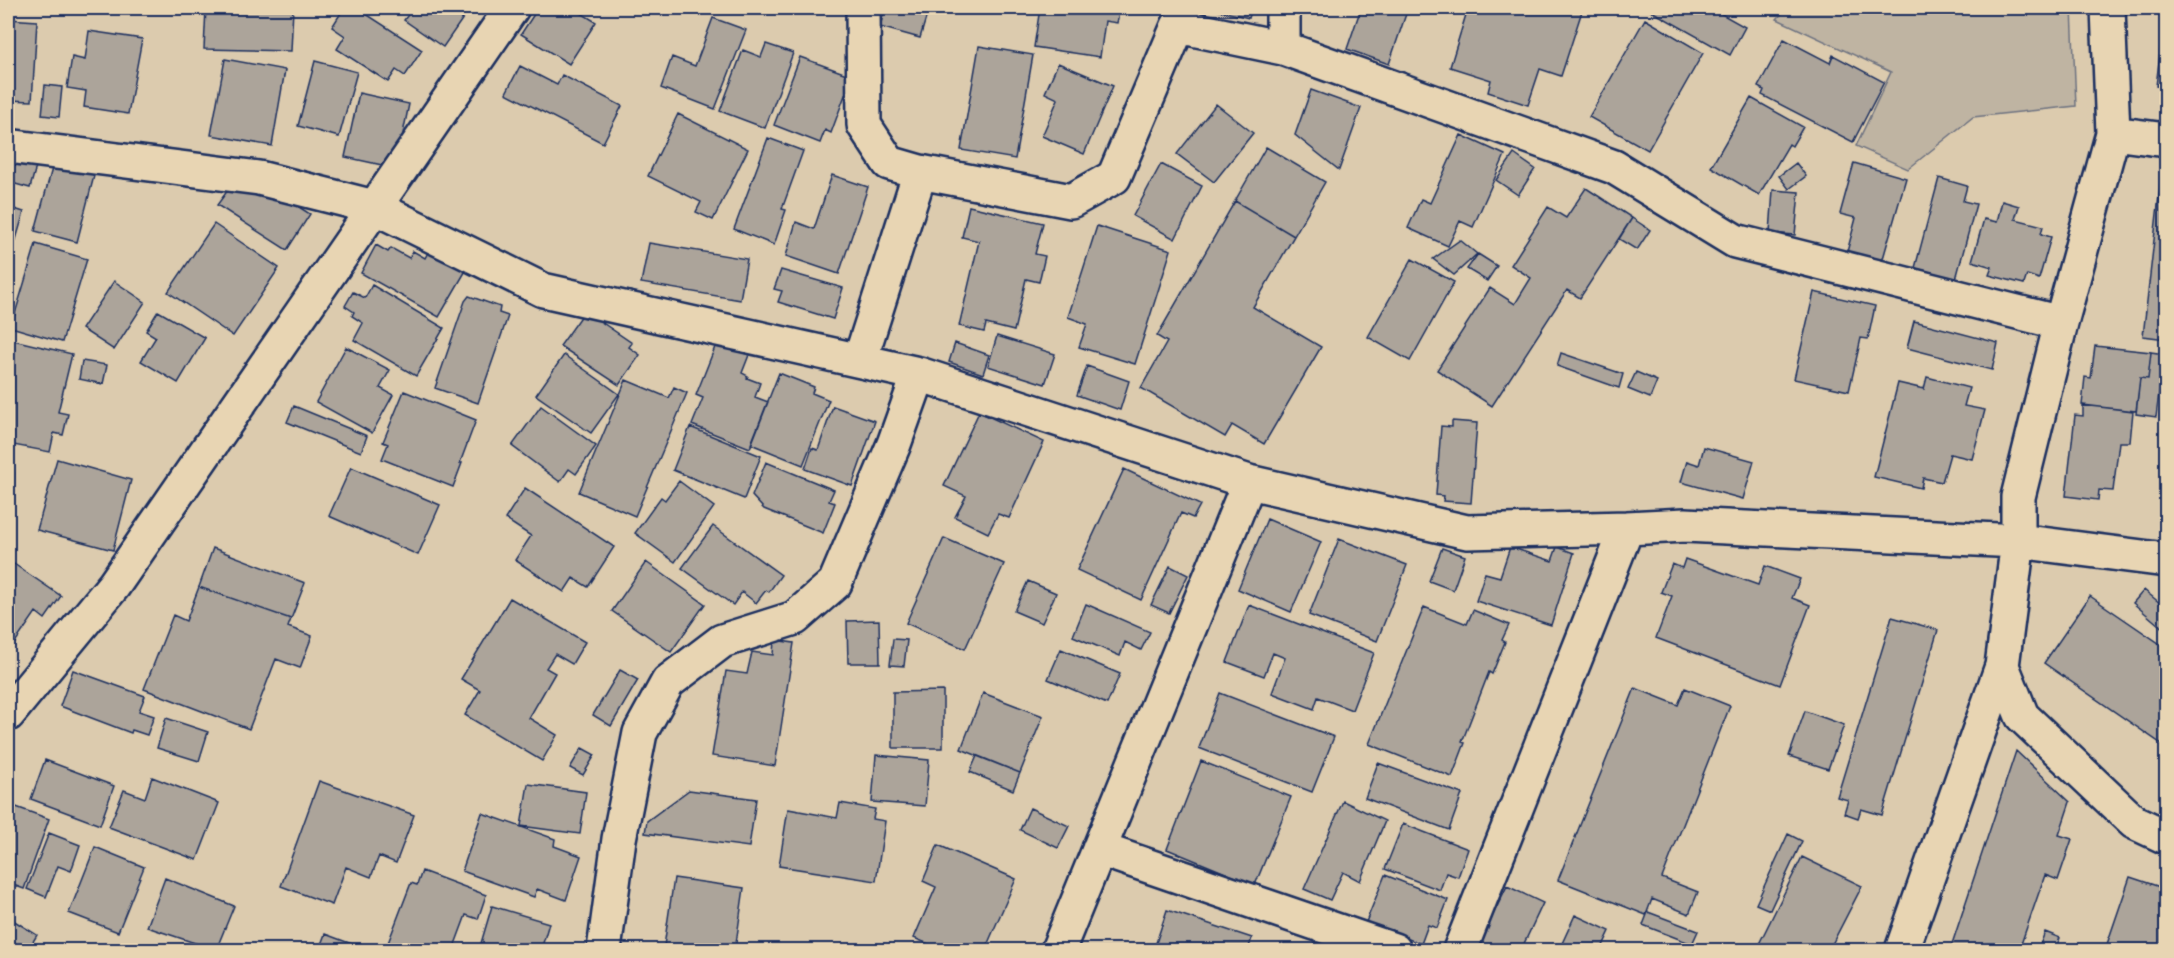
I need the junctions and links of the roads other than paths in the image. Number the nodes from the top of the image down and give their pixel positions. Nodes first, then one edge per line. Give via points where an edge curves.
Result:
1 (512, 8) edge
2 (863, 8) edge
3 (1283, 8) edge
4 (2108, 8) edge
5 (1283, 48) junction
6 (2114, 133) junction
7 (2166, 140) edge
8 (8, 146) edge
9 (920, 171) junction
10 (374, 207) junction
11 (2061, 323) junction
12 (860, 360) junction
13 (919, 374) junction
14 (1249, 482) junction
15 (1627, 528) junction
16 (2018, 541) junction
17 (2166, 560) edge
18 (2002, 666) junction
19 (8, 714) edge
20 (2166, 837) edge
21 (1098, 849) junction
22 (604, 951) edge
23 (1058, 951) edge
24 (1394, 951) edge
25 (1460, 951) edge
26 (1902, 951) edge

1 - 10 street
2 - 9 street via 864,125 889,163
3 - 5 street
4 - 6 street
5 - 9 street via 1178,26 1114,177 1071,201
5 - 11 street via 1614,167 1735,241
6 - 7 street
6 - 11 street
8 - 10 street via 259,178
9 - 12 street
10 - 12 street via 543,290
10 - 19 street via 114,585
11 - 16 street via 2018,496
12 - 13 street
13 - 14 street
13 - 22 street via 835,583 795,618 722,641 668,682 640,733 619,839
14 - 15 street via 1467,532
14 - 21 street
15 - 16 street via 1685,525
15 - 25 street
16 - 17 street
16 - 18 street
18 - 20 street via 2022,716 2134,822
18 - 26 street
21 - 23 street
21 - 24 street

